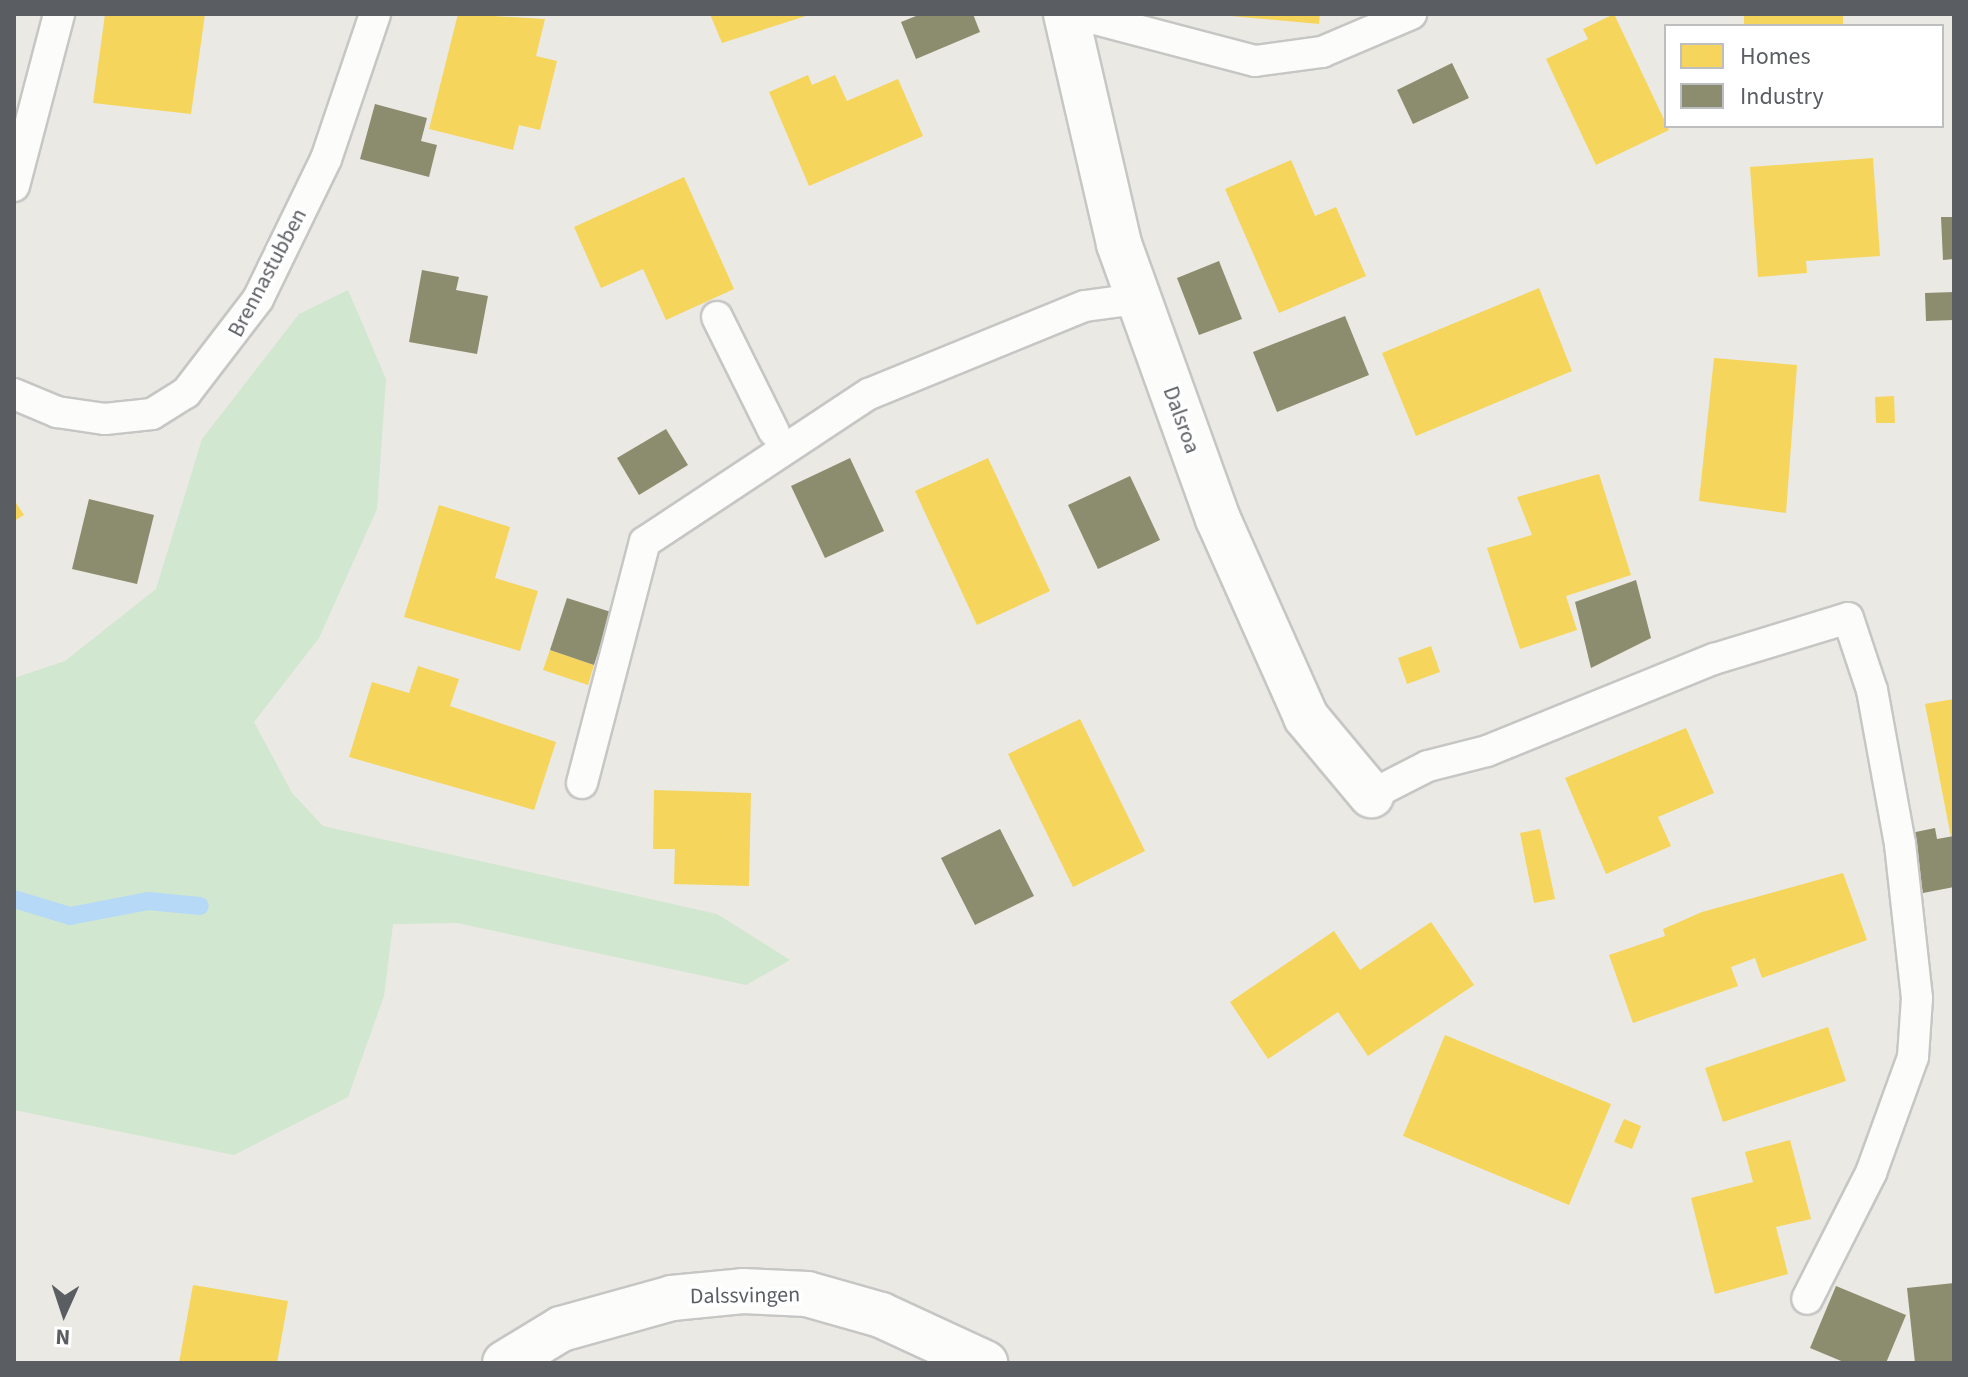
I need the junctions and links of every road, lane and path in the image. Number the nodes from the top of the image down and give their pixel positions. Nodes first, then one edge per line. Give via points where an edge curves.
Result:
1 (59, 14) edge
2 (375, 14) edge
3 (1066, 14) edge
4 (1076, 14) edge
5 (1411, 14) edge
6 (14, 186) edge
7 (1136, 299) junction
8 (717, 317) dead end
9 (14, 394) edge
10 (774, 432) dead end
11 (582, 783) dead end
12 (1371, 795) joint
13 (1807, 1299) dead end
14 (505, 1363) edge
15 (985, 1363) edge

1 - 6 lane
2 - 9 lane, Brennastubben via 326,159 258,299 195,384 152,414 105,419 57,412
3 - 7 street, Dalsroa via 1103,191
4 - 5 lane via 1255,61 1322,52
7 - 11 lane via 1085,306 869,394 645,542
7 - 12 street, Dalsroa via 1218,519 1306,717
8 - 10 lane
12 - 13 lane via 1428,766 1487,751 1714,659 1848,618 1872,690 1900,844 1917,998 1913,1057 1871,1173
14 - 15 street, Dalssvingen via 561,1329 672,1298 743,1291 807,1294 881,1315

